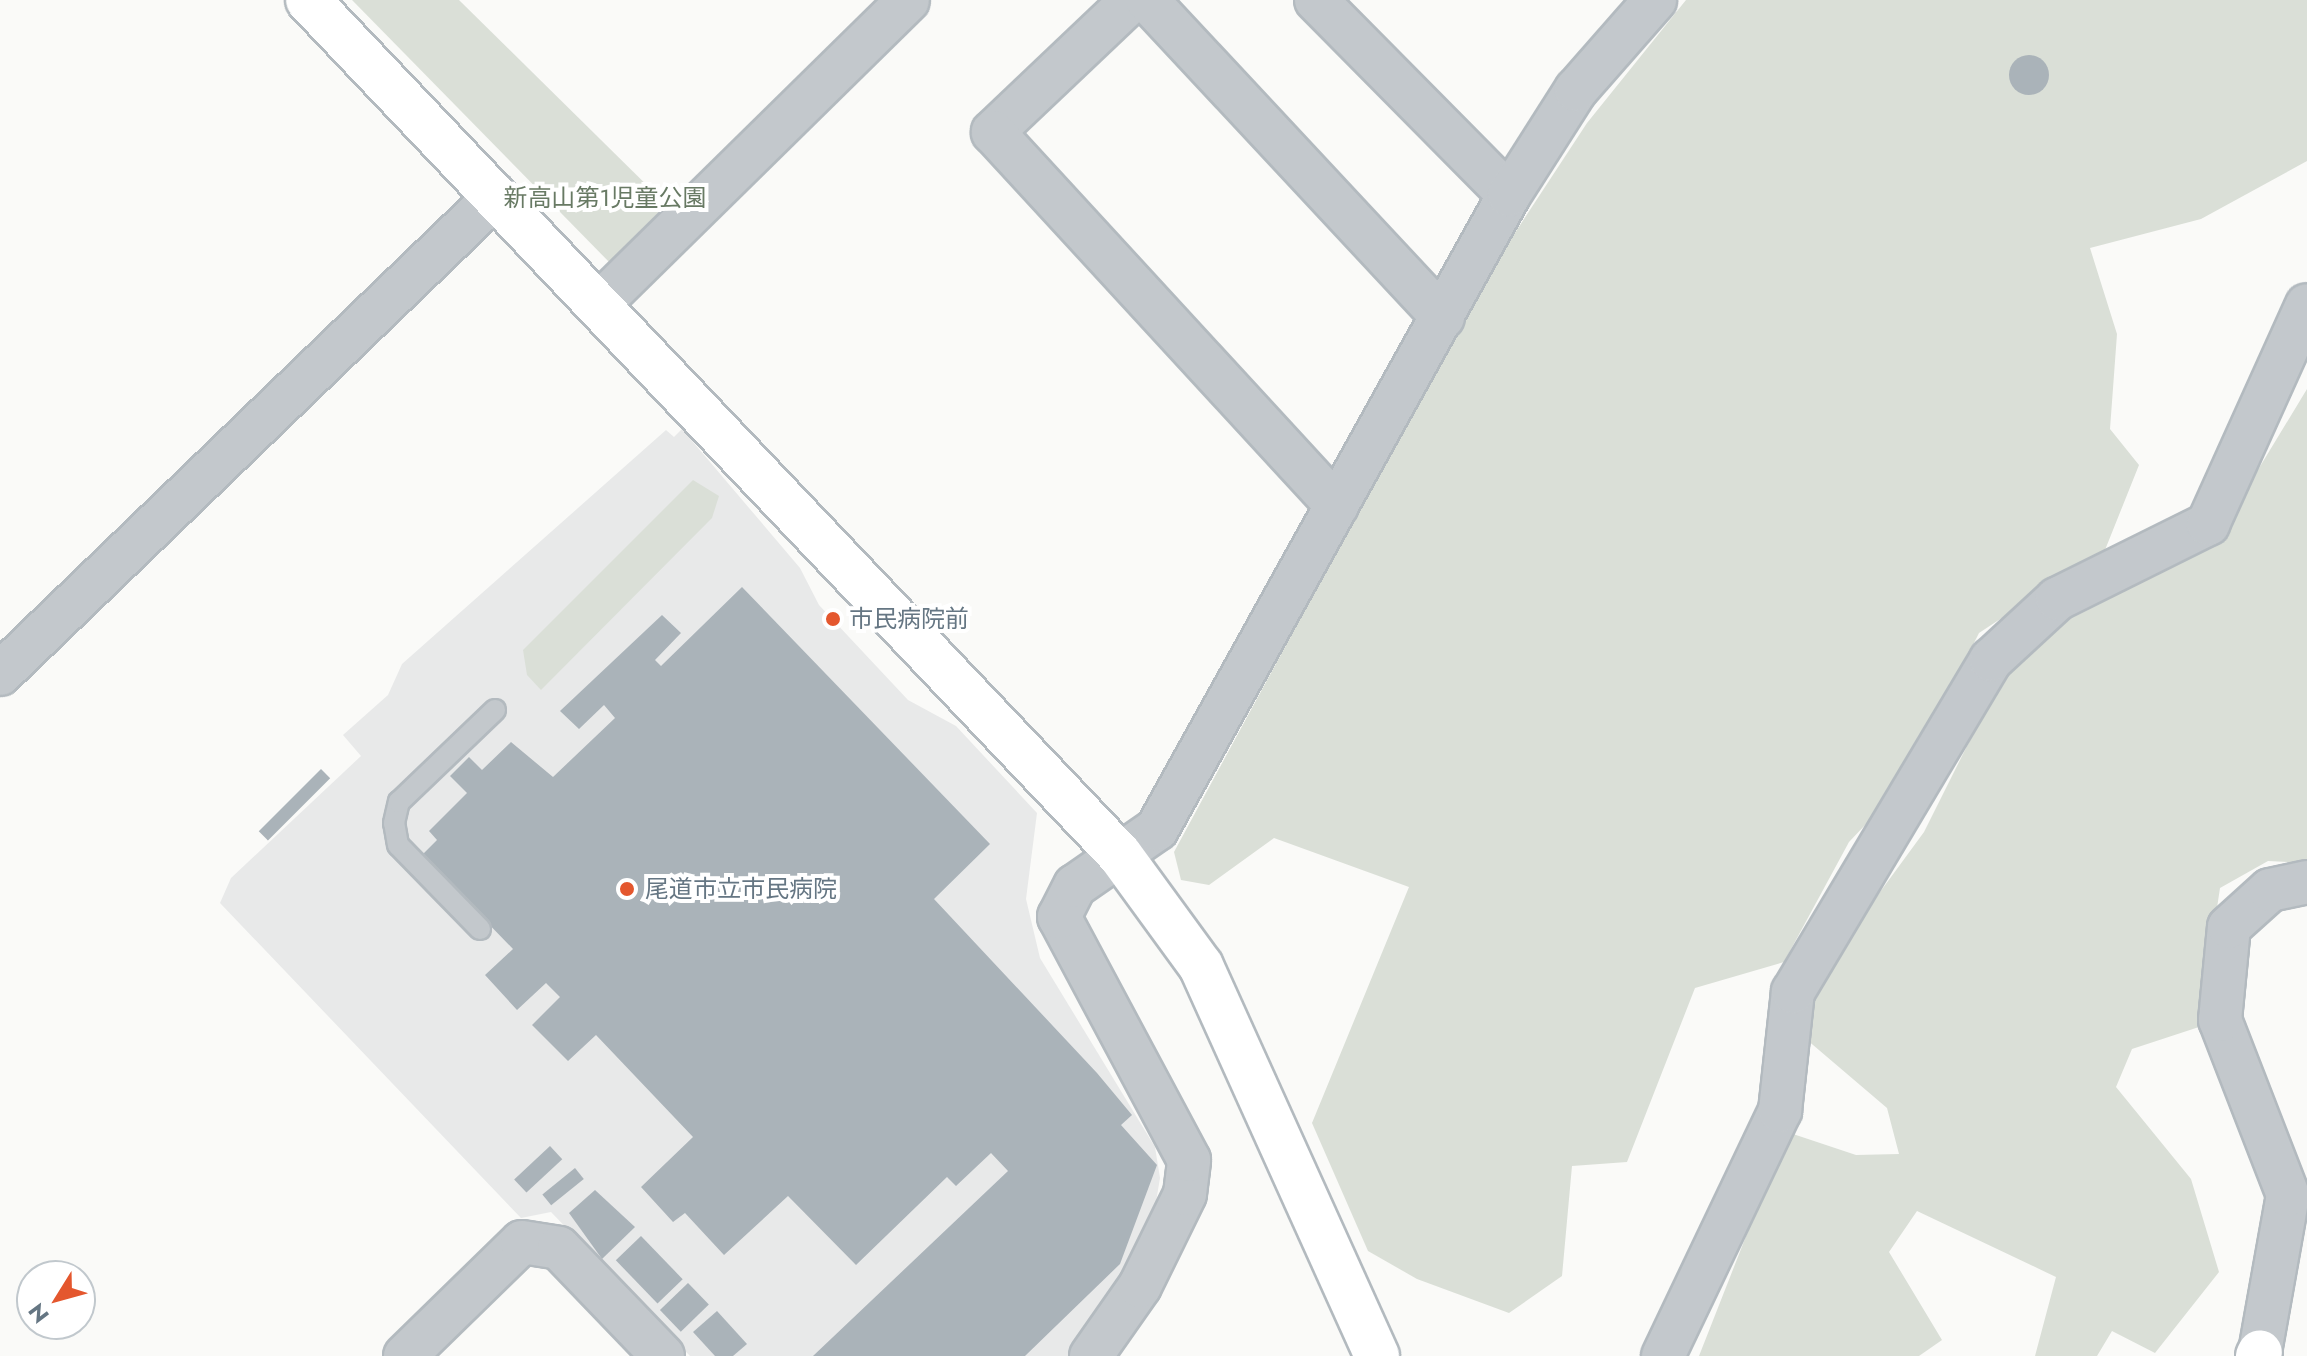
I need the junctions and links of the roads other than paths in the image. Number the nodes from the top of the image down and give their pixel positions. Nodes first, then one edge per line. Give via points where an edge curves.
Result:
1 (308, 0) edge
2 (908, 0) edge
3 (1132, 0) edge
4 (1147, 0) edge
5 (1316, 0) edge
6 (1655, 0) edge
7 (1509, 195) junction
8 (496, 196) junction
9 (599, 304) junction
10 (2307, 305) edge
11 (1443, 317) junction
12 (1337, 506) junction
13 (0, 674) edge
14 (495, 710) dead end
15 (1120, 855) junction
16 (2307, 882) edge
17 (480, 929) dead end
18 (2298, 1194) edge
19 (2259, 1354) edge
20 (405, 1356) edge
21 (663, 1356) edge
22 (1091, 1356) edge
23 (1377, 1356) edge
24 (1663, 1356) edge

1 - 8 street
2 - 9 street
3 - 12 street via 993,132
4 - 11 street
5 - 7 street
6 - 7 street via 1576,90
7 - 11 street
8 - 9 street
8 - 13 street
9 - 15 street
10 - 24 street via 2208,524 2057,599 1991,660 1793,992 1780,1111
11 - 12 street
12 - 15 street via 1157,829
14 - 17 lane via 399,802 398,845
15 - 22 street via 1075,886 1059,917 1189,1160 1185,1194 1140,1286
15 - 23 street via 1201,966
16 - 18 street via 2270,890 2229,927 2220,1020
18 - 19 street
20 - 21 street via 522,1242 559,1248

